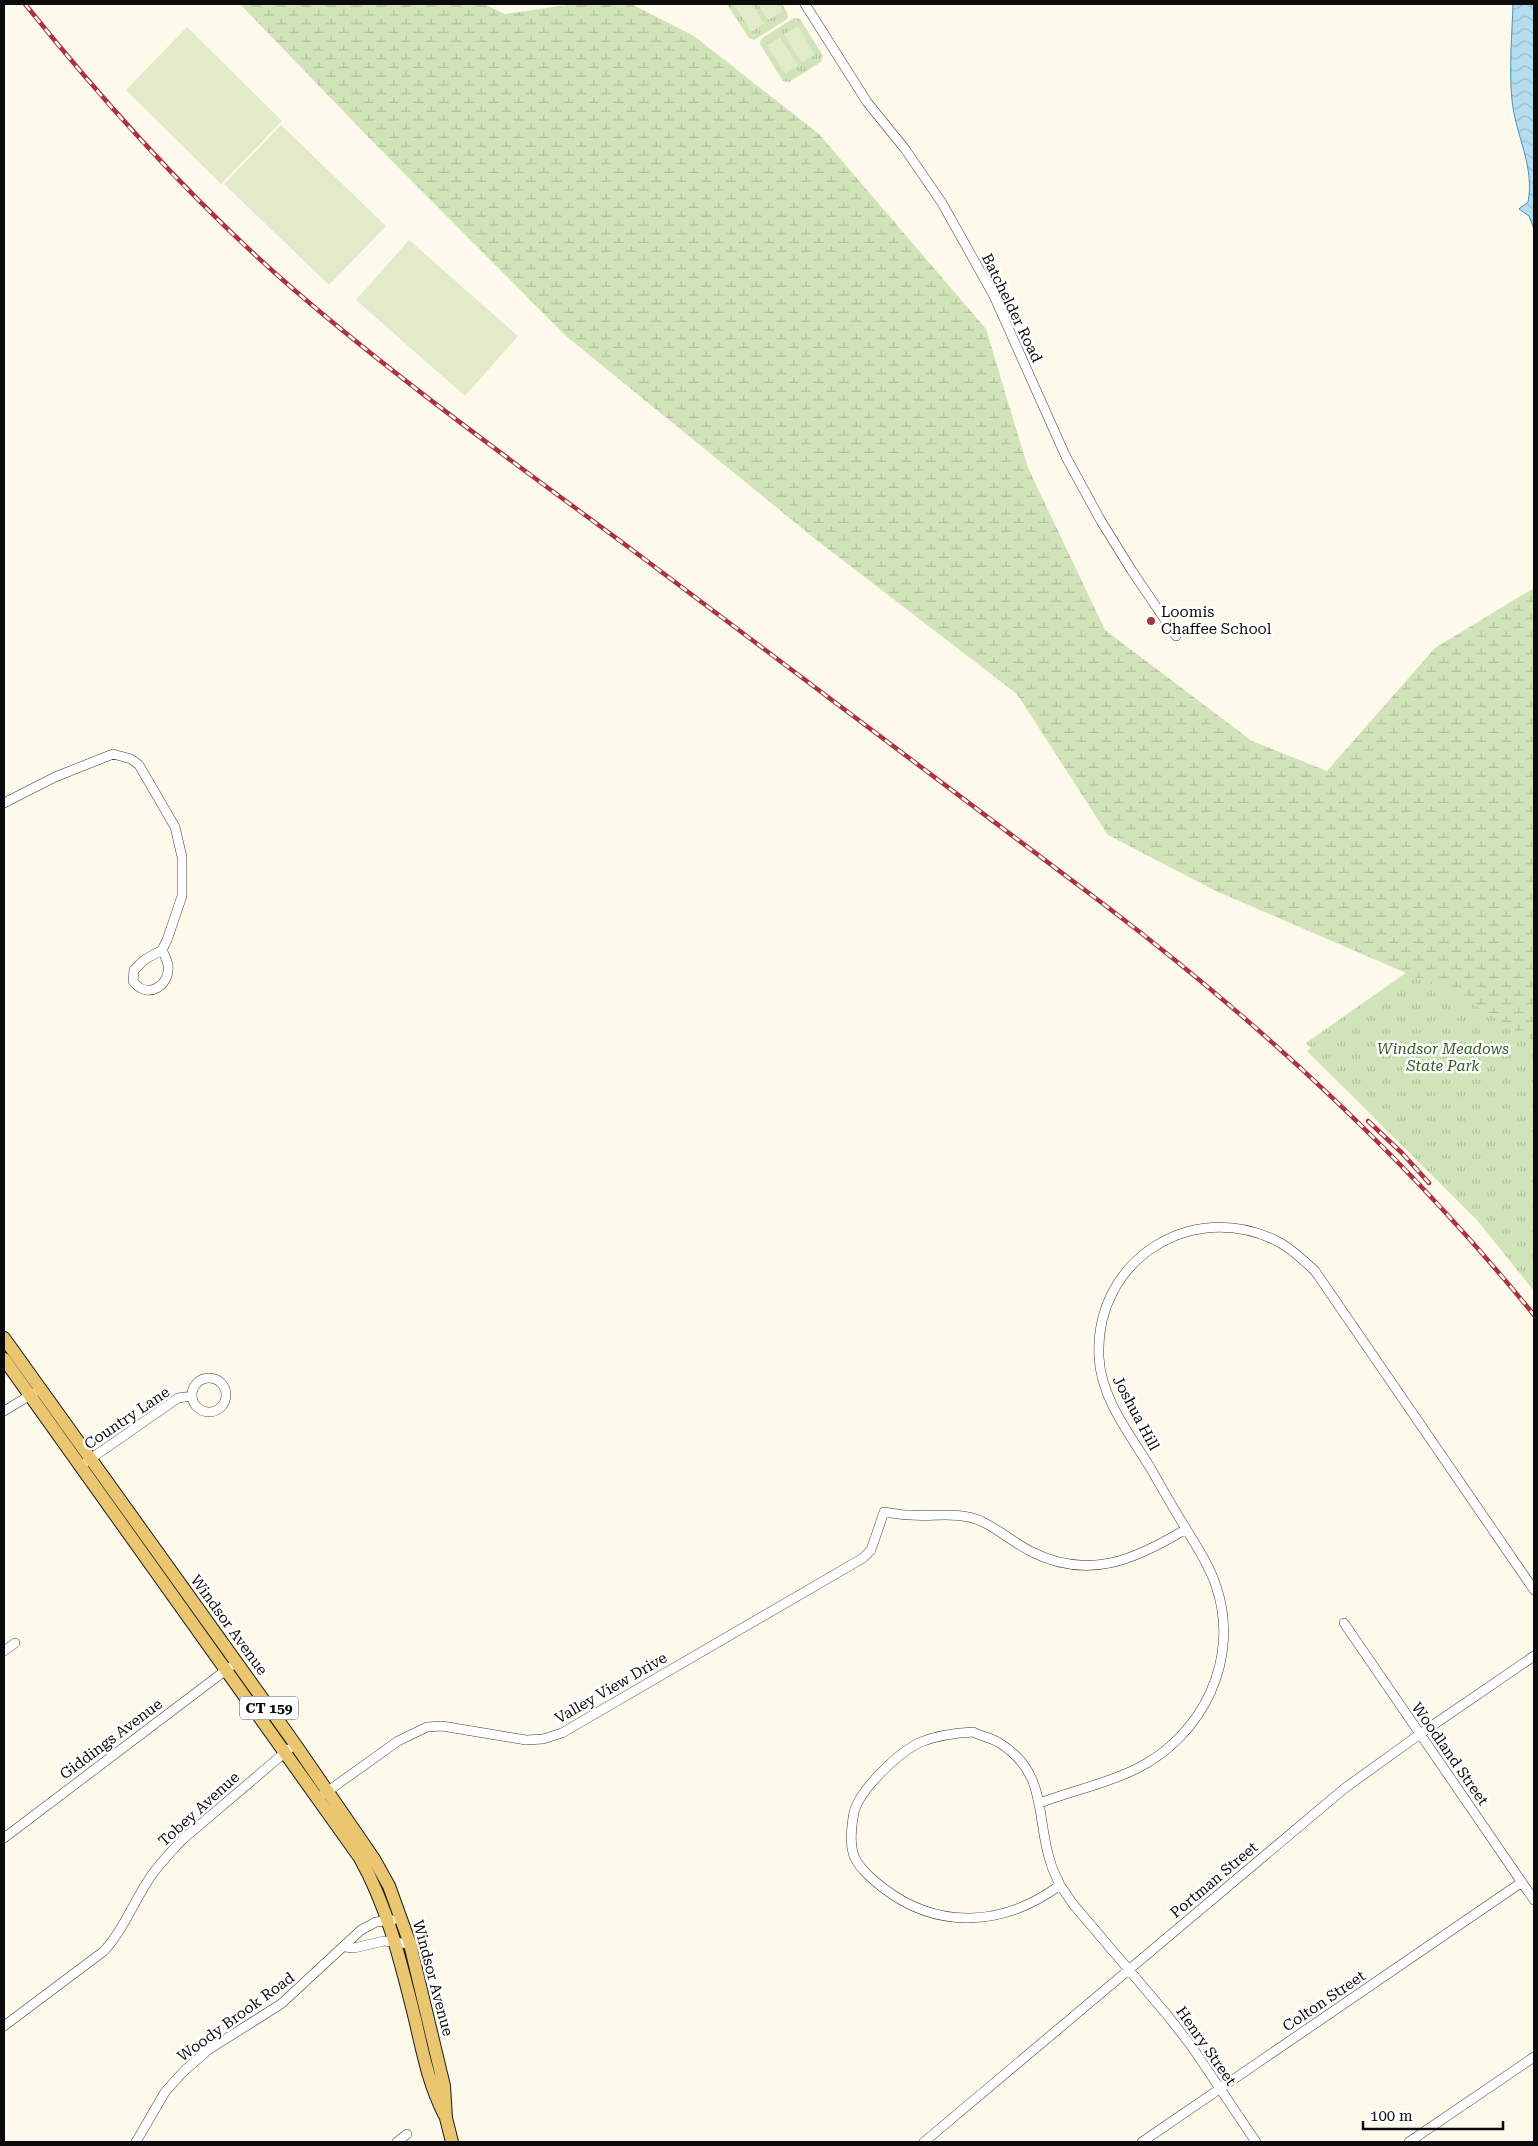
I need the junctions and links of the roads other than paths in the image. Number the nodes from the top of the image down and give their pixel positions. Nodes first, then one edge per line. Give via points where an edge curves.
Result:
1 (805, 4) edge
2 (1176, 636) dead end
3 (4, 803) edge
4 (162, 950) junction
5 (4, 1338) edge
6 (4, 1359) edge
7 (36, 1392) junction
8 (192, 1396) dead end
9 (4, 1411) edge
10 (85, 1462) junction
11 (1186, 1528) junction
12 (1534, 1590) edge
13 (1344, 1623) dead end
14 (14, 1643) dead end
15 (4, 1651) edge
16 (1534, 1656) edge
17 (236, 1662) junction
18 (225, 1670) junction
19 (1420, 1734) junction
20 (295, 1744) junction
21 (285, 1753) junction
22 (322, 1796) junction
23 (1040, 1803) junction
24 (4, 1838) edge
25 (1522, 1882) junction
26 (1060, 1885) junction
27 (1534, 1900) edge
28 (402, 1919) junction
29 (388, 1921) junction
30 (395, 1942) junction
31 (410, 1944) junction
32 (345, 1947) junction
33 (1129, 1970) junction
34 (4, 2026) edge
35 (1534, 2057) edge
36 (1220, 2089) junction
37 (446, 2118) junction
38 (407, 2134) dead end
39 (136, 2142) edge
40 (396, 2142) edge
41 (452, 2142) edge
42 (924, 2142) edge
43 (1142, 2142) edge
44 (1256, 2142) edge
45 (1409, 2142) edge

1 - 2 street, Batchelder Road via 867,102 942,203 994,296 1066,457 1127,563
3 - 4 street via 55,777 113,754 131,758 139,765 175,828 182,857 182,896
4 - 4 street via 134,970 133,981 139,989 149,992 158,988 166,978 168,965
5 - 7 main road, Windsor Avenue / CT 159
6 - 7 main road, Windsor Avenue / CT 159
7 - 9 street
7 - 10 main road, Windsor Avenue / CT 159
8 - 10 street, Country Lane via 178,1398
10 - 17 main road, Windsor Avenue / CT 159
10 - 18 main road, Windsor Avenue / CT 159
11 - 12 street, Joshua Hill via 1124,1426 1104,1386 1100,1372 1099,1337 1105,1308 1118,1281 1137,1259 1173,1236 1215,1226 1250,1231 1277,1241 1315,1271
11 - 22 street, Valley View Drive via 1152,1550 1123,1562 1065,1564 1032,1552 982,1521 965,1516 910,1516 884,1512 871,1550 862,1558 562,1734 526,1740 442,1726 427,1727 398,1742
11 - 23 street, Joshua Hill via 1210,1568 1224,1616 1218,1675 1200,1714 1174,1744 1136,1770
13 - 19 street, Woodland Street
14 - 15 street
16 - 19 street, Portman Street
17 - 18 street, Giddings Avenue
17 - 20 main road, Windsor Avenue / CT 159
18 - 21 main road, Windsor Avenue / CT 159
18 - 24 street, Giddings Avenue
19 - 25 street, Woodland Street
19 - 33 street, Portman Street via 1345,1788
20 - 21 street, Tobey Avenue
20 - 22 main road, Windsor Avenue / CT 159
21 - 22 main road, Windsor Avenue / CT 159
21 - 34 street, Tobey Avenue via 166,1856 104,1951
22 - 28 main road, Windsor Avenue / CT 159 via 374,1859
22 - 29 main road, Windsor Avenue / CT 159 via 373,1880
23 - 26 street, Henry Street via 1051,1864
23 - 26 street, Henry Street via 1031,1774 998,1742 973,1732 947,1733 920,1742 890,1763 869,1786 854,1810 853,1855 865,1872 895,1897 932,1913 968,1919 1021,1909
25 - 27 street, Woodland Street
25 - 36 street, Colton Street
26 - 33 street, Henry Street
28 - 29 street, Woody Brook Road
28 - 31 main road, Windsor Avenue / CT 159
29 - 30 main road, Windsor Avenue / CT 159
29 - 32 street, Woody Brook Road via 376,1922 361,1930
30 - 31 street
30 - 32 street
30 - 37 main road, Windsor Avenue / CT 159 via 432,2089
31 - 37 main road, Windsor Avenue / CT 159 via 444,2086
32 - 39 street, Woody Brook Road via 281,2004 208,2050 184,2071 165,2092
33 - 36 street, Henry Street via 1192,2047
33 - 42 street, Portman Street
35 - 45 street
36 - 43 street, Colton Street
36 - 44 street, Henry Street
37 - 41 main road, Windsor Avenue / CT 159
38 - 40 street

